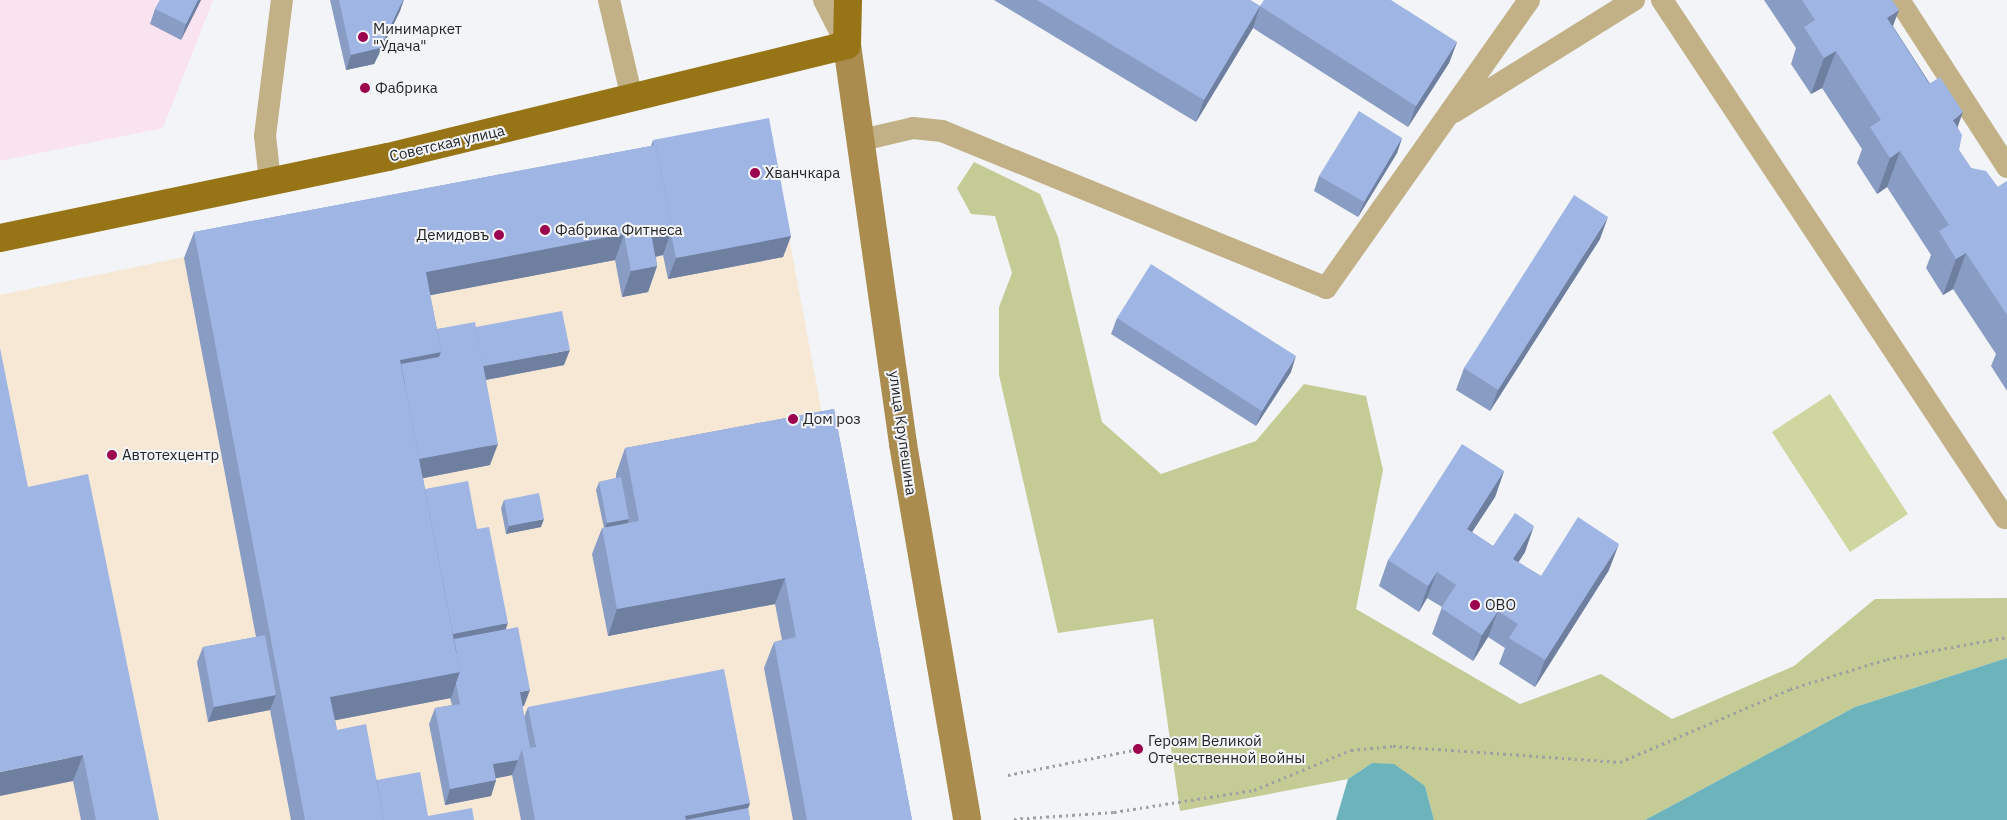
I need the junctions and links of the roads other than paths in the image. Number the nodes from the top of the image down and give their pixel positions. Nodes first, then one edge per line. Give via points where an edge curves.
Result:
1 (282, 0) edge
2 (609, 0) edge
3 (824, 0) edge
4 (848, 0) edge
5 (1529, 0) edge
6 (1634, 0) edge
7 (1662, 0) edge
8 (1899, 0) edge
9 (847, 45) junction
10 (632, 98) junction
11 (1446, 117) junction
12 (862, 140) junction
13 (2007, 167) edge
14 (270, 182) junction
15 (0, 238) edge
16 (2007, 516) edge
17 (967, 820) edge

1 - 14 lane via 265,136
2 - 10 lane
3 - 9 lane
4 - 9 main road
5 - 11 lane
6 - 11 lane
7 - 16 lane via 2005,518
8 - 13 lane
9 - 10 main road, Советская улица
9 - 12 main road, улица Крупешина
10 - 14 main road, Советская улица
11 - 12 lane via 1326,288 942,131 913,128
12 - 17 main road, улица Крупешина via 903,444
14 - 15 main road, Советская улица

